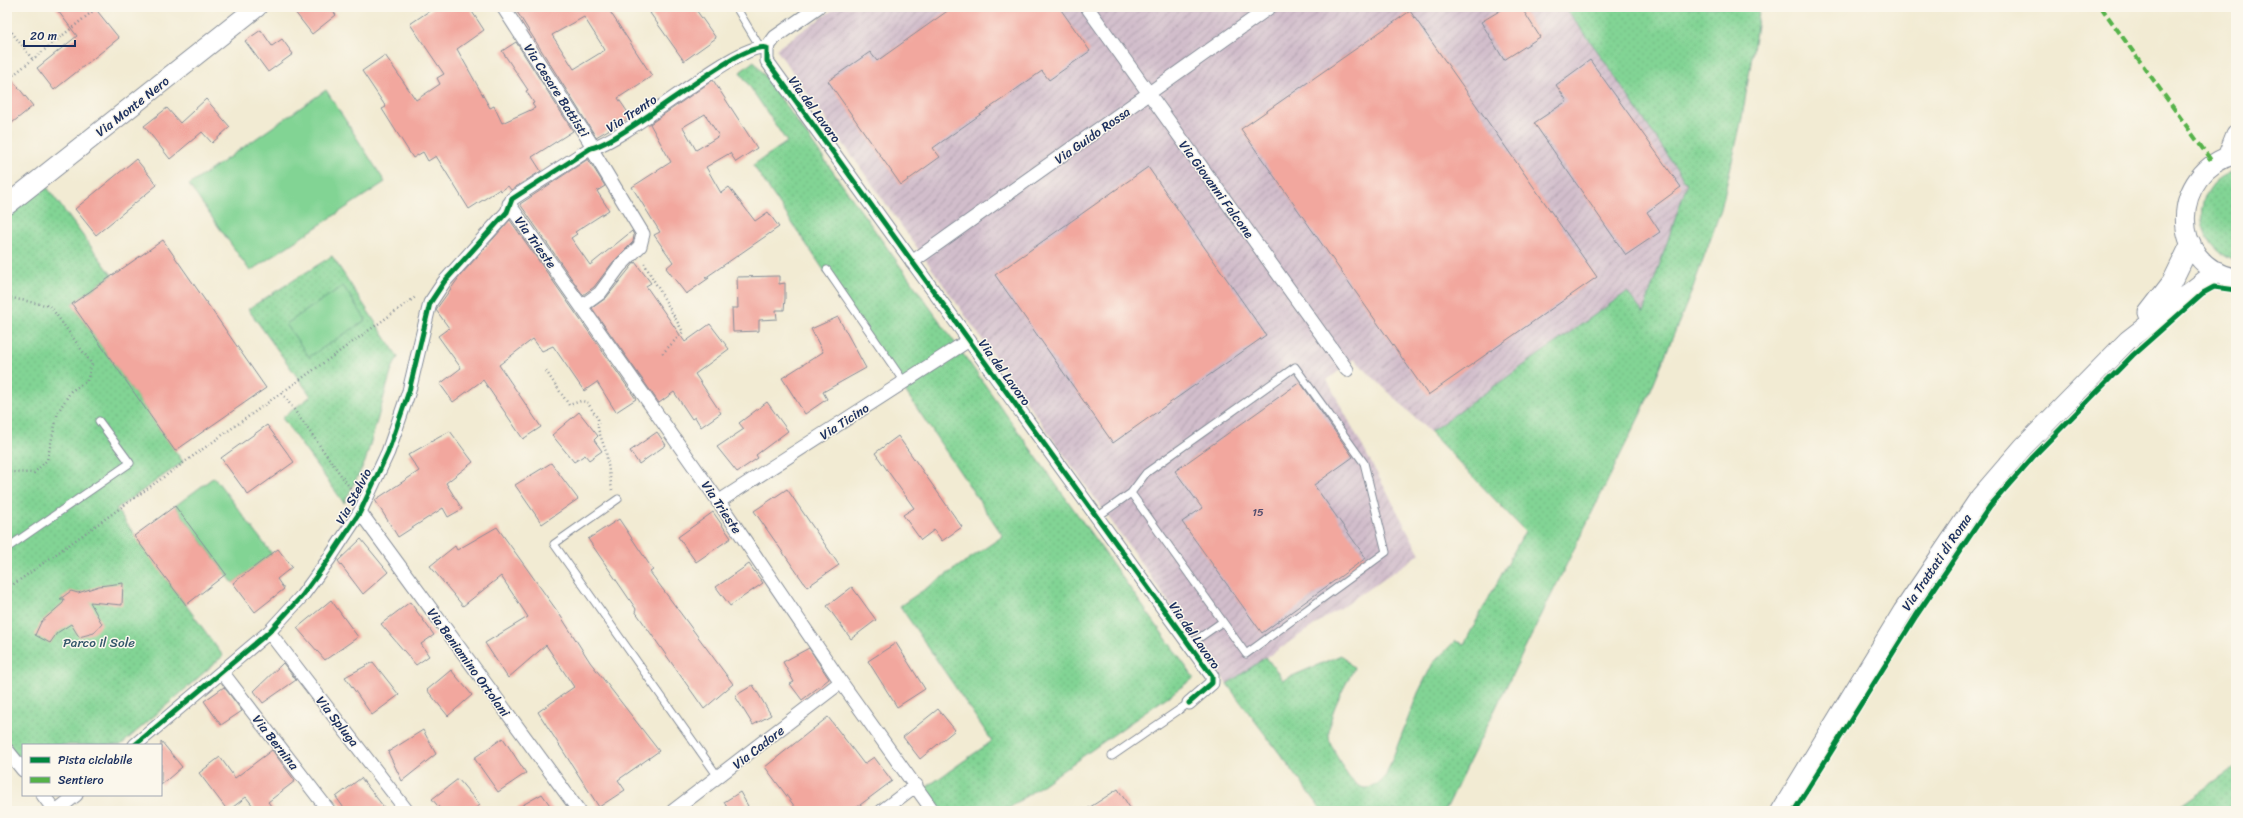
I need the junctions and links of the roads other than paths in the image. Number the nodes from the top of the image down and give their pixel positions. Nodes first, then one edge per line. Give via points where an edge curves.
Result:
1 (257, 7) edge
2 (503, 7) edge
3 (736, 7) edge
4 (818, 7) edge
5 (1087, 7) edge
6 (1270, 7) edge
7 (763, 47) junction
8 (1149, 94) junction
9 (2236, 134) edge
10 (591, 148) junction
11 (2231, 156) edge
12 (509, 204) junction
13 (7, 205) edge
14 (2190, 242) junction
15 (912, 262) junction
16 (827, 270) dead end
17 (2216, 271) junction
18 (2236, 278) edge
19 (582, 306) junction
20 (969, 340) junction
21 (2128, 340) junction
22 (1347, 370) dead end
23 (904, 382) junction
24 (99, 421) dead end
25 (1131, 493) junction
26 (618, 499) road end
27 (718, 502) junction
28 (360, 512) junction
29 (1097, 517) junction
30 (7, 548) edge
31 (1222, 622) junction
32 (269, 632) junction
33 (1190, 644) junction
34 (222, 672) junction
35 (841, 682) junction
36 (1189, 703) joint
37 (136, 744) edge
38 (7, 750) edge
39 (1112, 756) dead end
40 (22, 769) edge
41 (719, 778) junction
42 (916, 785) junction
43 (44, 796) edge
44 (75, 796) edge
45 (56, 811) edge
46 (330, 811) edge
47 (407, 811) edge
48 (579, 811) edge
49 (673, 811) edge
50 (882, 811) edge
51 (933, 811) edge
52 (1781, 811) edge

1 - 13 main road, Via Monte Nero
2 - 10 street, Via Cesare Battisti via 590,142
3 - 7 lane
4 - 7 street, Via Trento
5 - 8 street, Via Giovanni Falcone
6 - 8 street, Via Guido Rossa
7 - 10 street, Via Trento via 740,54 606,142
7 - 15 street, Via del Lavoro via 767,61
8 - 15 street, Via Guido Rossa
8 - 22 street, Via Giovanni Falcone
9 - 11 main road
10 - 12 street, Via Trento via 514,197
10 - 19 street, Via Cesare Battisti via 643,234 642,242 635,252 619,267 600,293
11 - 14 main road via 2214,163 2200,175 2190,190 2185,213 2185,225
12 - 19 street, Via Trieste
12 - 28 street, Via Stelvio via 507,212 444,282 430,303 409,391 388,452
14 - 17 main road via 2206,263
14 - 21 main road, Via Trattati di Roma via 2172,282
15 - 20 street, Via del Lavoro
16 - 23 lane
17 - 18 main road
17 - 21 main road, Via Trattati di Roma
19 - 27 street, Via Trieste
20 - 23 street, Via Ticino
20 - 29 street, Via del Lavoro
21 - 52 main road, Via Trattati di Roma via 2023,447 1980,497 1903,611
23 - 27 street, Via Ticino
24 - 30 lane via 130,463
25 - 29 lane
25 - 31 lane
25 - 31 lane via 1146,473 1295,367 1364,463 1386,552 1246,654
26 - 41 lane via 554,544
27 - 35 street, Via Trieste
28 - 32 street, Via Stelvio via 302,596
28 - 48 street, Via Beniamino Ortolani
29 - 33 street, Via del Lavoro
31 - 33 lane
32 - 34 street, Via Stelvio
32 - 47 street, Via Spluga
33 - 36 street, Via del Lavoro via 1212,676 1212,683
34 - 37 street, Via Stelvio
34 - 46 street, Via Bernina
35 - 41 street, Via Cadore
35 - 42 street, Via Trieste
36 - 39 lane
38 - 40 street
41 - 49 street, Via Cadore
42 - 50 street
42 - 51 street, Via Trieste
43 - 45 street
44 - 45 street

